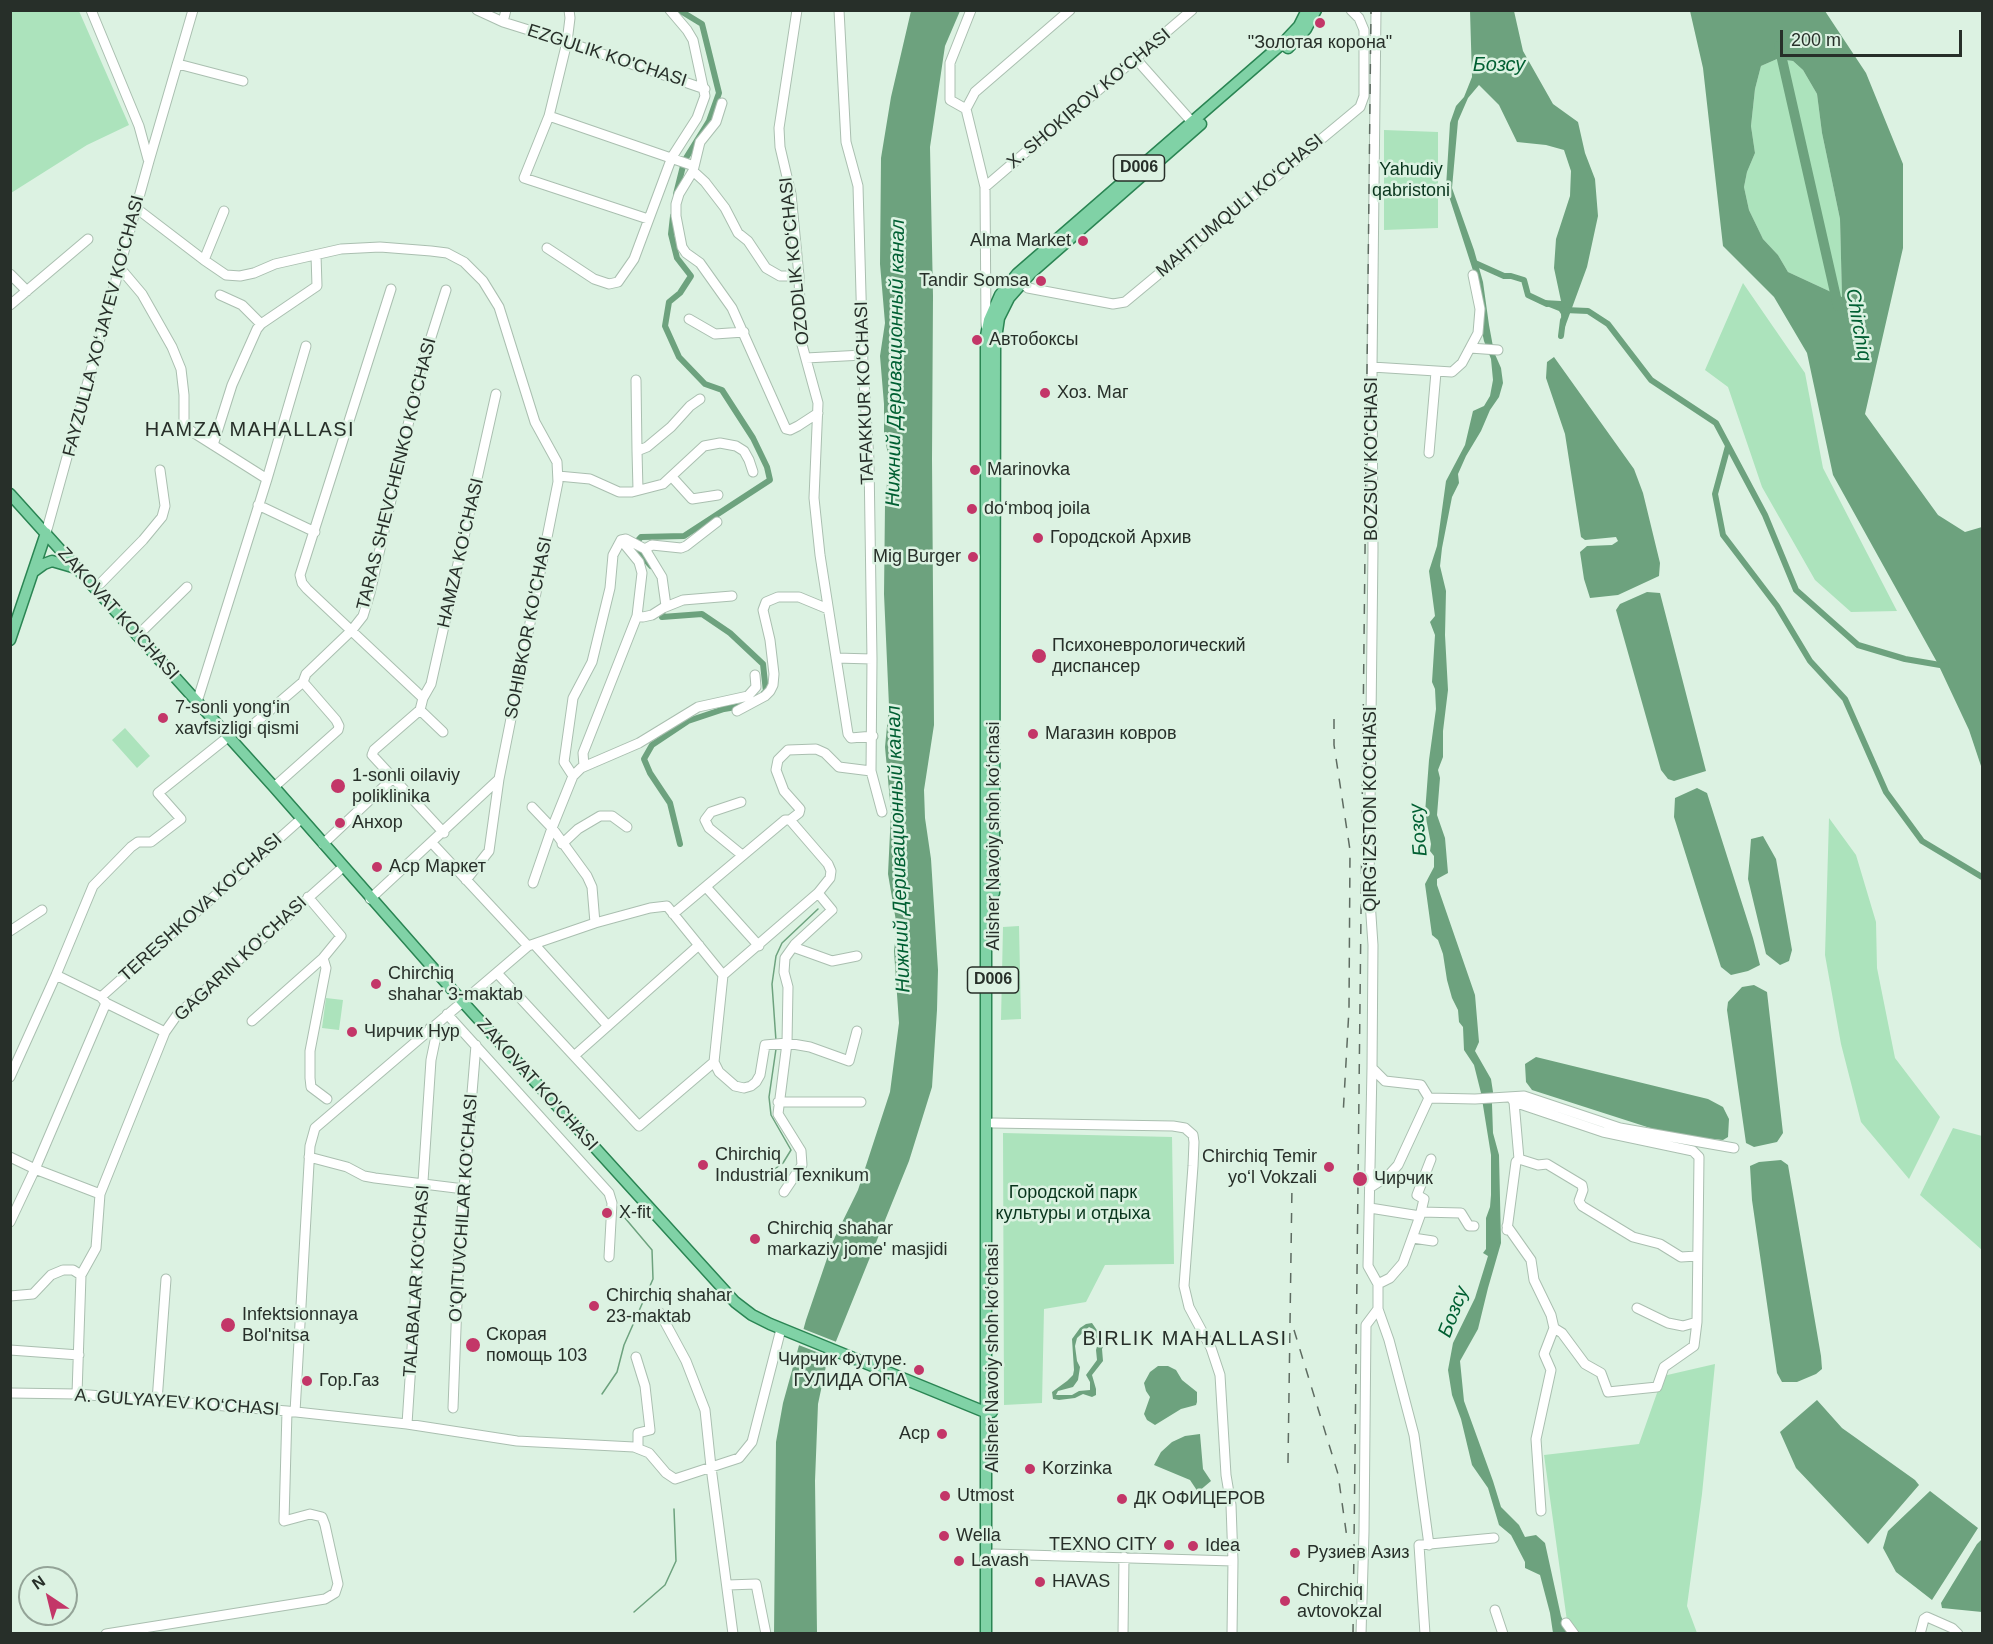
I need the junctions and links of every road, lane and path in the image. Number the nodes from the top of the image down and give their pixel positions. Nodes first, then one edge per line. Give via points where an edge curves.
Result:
1 (92, 10) edge
2 (194, 10) edge
3 (477, 10) edge
4 (506, 10) edge
5 (569, 10) edge
6 (670, 10) edge
7 (797, 10) edge
8 (839, 10) edge
9 (971, 10) edge
10 (1070, 10) edge
11 (1192, 10) edge
12 (1307, 10) edge
13 (1316, 10) edge
14 (1350, 10) edge
15 (1376, 10) edge
16 (503, 22) junction
17 (567, 42) junction
18 (1136, 59) junction
19 (178, 64) junction
20 (243, 81) dead end
21 (705, 89) junction
22 (722, 103) dead end
23 (966, 109) junction
24 (549, 116) junction
25 (1192, 122) junction
26 (672, 157) junction
27 (149, 161) junction
28 (693, 168) junction
29 (1144, 169) junction
30 (985, 187) junction
31 (136, 208) junction
32 (224, 211) dead end
33 (648, 219) junction
34 (88, 239) dead end
35 (547, 248) dead end
36 (316, 255) junction
37 (204, 261) junction
38 (120, 268) junction
39 (10, 274) edge
40 (1473, 275) dead end
41 (799, 276) junction
42 (1021, 282) junction
43 (986, 283) junction
44 (1009, 283) junction
45 (391, 289) dead end
46 (446, 290) dead end
47 (27, 291) junction
48 (220, 295) dead end
49 (10, 305) edge
50 (689, 319) dead end
51 (261, 324) junction
52 (744, 332) junction
53 (986, 336) junction
54 (306, 346) dead end
55 (1470, 348) junction
56 (1498, 350) dead end
57 (862, 355) junction
58 (806, 358) junction
59 (1372, 367) junction
60 (1436, 372) junction
61 (636, 380) dead end
62 (496, 394) dead end
63 (700, 399) dead end
64 (818, 413) junction
65 (213, 445) junction
66 (637, 451) junction
67 (1430, 453) dead end
68 (160, 470) dead end
69 (753, 472) dead end
70 (558, 476) junction
71 (672, 477) junction
72 (267, 479) junction
73 (638, 490) junction
74 (10, 494) edge
75 (718, 495) dead end
76 (258, 506) junction
77 (717, 522) dead end
78 (315, 532) junction
79 (46, 533) junction
80 (621, 540) junction
81 (639, 545) junction
82 (1373, 550) joint
83 (63, 552) junction
84 (38, 557) junction
85 (990, 558) junction
86 (76, 568) junction
87 (33, 573) junction
88 (187, 586) dead end
89 (95, 589) junction
90 (732, 596) dead end
91 (666, 606) junction
92 (828, 609) junction
93 (637, 616) junction
94 (352, 630) junction
95 (137, 636) junction
96 (10, 640) edge
97 (836, 658) junction
98 (872, 659) junction
99 (755, 675) dead end
100 (303, 682) junction
101 (423, 698) junction
102 (197, 702) junction
103 (420, 710) junction
104 (737, 711) dead end
105 (255, 723) dead end
106 (442, 732) dead end
107 (873, 736) junction
108 (228, 737) junction
109 (584, 766) junction
110 (871, 771) junction
111 (573, 776) junction
112 (392, 779) junction
113 (500, 779) junction
114 (274, 787) junction
115 (741, 802) dead end
116 (532, 807) dead end
117 (882, 812) dead end
118 (301, 819) junction
119 (790, 820) junction
120 (627, 827) dead end
121 (552, 828) junction
122 (444, 833) junction
123 (432, 843) junction
124 (562, 843) junction
125 (323, 844) junction
126 (742, 855) junction
127 (343, 867) junction
128 (466, 880) junction
129 (532, 883) dead end
130 (706, 887) junction
131 (818, 893) junction
132 (308, 897) junction
133 (370, 899) junction
134 (42, 910) dead end
135 (673, 914) junction
136 (595, 923) junction
137 (10, 931) edge
138 (531, 945) junction
139 (699, 945) junction
140 (759, 946) junction
141 (793, 947) junction
142 (856, 956) dead end
143 (323, 958) junction
144 (497, 973) junction
145 (56, 975) junction
146 (723, 975) junction
147 (104, 1000) junction
148 (462, 1001) junction
149 (447, 1014) junction
150 (252, 1021) dead end
151 (608, 1026) junction
152 (430, 1028) junction
153 (857, 1031) dead end
154 (165, 1032) junction
155 (787, 1043) junction
156 (476, 1045) junction
157 (574, 1056) junction
158 (714, 1062) junction
159 (1372, 1068) junction
160 (10, 1077) edge
161 (1429, 1098) junction
162 (327, 1099) dead end
163 (1513, 1099) junction
164 (778, 1102) junction
165 (861, 1102) dead end
166 (990, 1123) junction
167 (1734, 1148) dead end
168 (10, 1157) edge
169 (309, 1157) junction
170 (1431, 1159) dead end
171 (1519, 1160) junction
172 (35, 1169) junction
173 (423, 1185) junction
174 (1371, 1187) junction
175 (464, 1189) junction
176 (784, 1192) dead end
177 (100, 1194) junction
178 (1370, 1208) junction
179 (1421, 1214) junction
180 (10, 1222) edge
181 (1474, 1226) dead end
182 (1413, 1238) junction
183 (1433, 1241) dead end
184 (1697, 1256) junction
185 (609, 1257) dead end
186 (81, 1275) junction
187 (166, 1279) dead end
188 (1378, 1284) junction
189 (10, 1296) edge
190 (1637, 1308) dead end
191 (1378, 1309) junction
192 (660, 1313) dead end
193 (1697, 1322) junction
194 (1554, 1328) junction
195 (781, 1329) junction
196 (10, 1350) edge
197 (79, 1355) junction
198 (636, 1357) dead end
199 (10, 1393) edge
200 (77, 1394) junction
201 (157, 1401) junction
202 (453, 1408) dead end
203 (291, 1412) junction
204 (989, 1412) junction
205 (407, 1424) junction
206 (638, 1448) junction
207 (711, 1467) junction
208 (1541, 1511) dead end
209 (1494, 1538) dead end
210 (1429, 1545) junction
211 (990, 1554) junction
212 (1124, 1557) junction
213 (1233, 1561) junction
214 (728, 1585) junction
215 (1495, 1611) dead end
216 (1566, 1623) dead end
217 (106, 1634) edge
218 (733, 1634) edge
219 (766, 1634) edge
220 (986, 1634) edge
221 (993, 1634) edge
222 (1123, 1634) edge
223 (1232, 1634) edge
224 (1361, 1634) edge
225 (1425, 1634) edge
226 (1503, 1634) edge
227 (1574, 1634) edge
228 (1920, 1634) edge
229 (1958, 1634) edge

1 - 27 street via 139,126
2 - 19 street, FAYZULLA XO‘JAYEV KO‘CHASI
3 - 16 street, EZGULIK KO'CHASI
4 - 16 street
5 - 17 street
6 - 21 street via 693,40
7 - 41 street, OZODLIK KO‘CHASI via 778,128 791,194
8 - 57 street, TAFAKKUR KO‘CHASI via 846,142 858,186
9 - 23 street via 950,63 950,100
10 - 23 street via 975,92
11 - 18 street, X. SHOKIROV KO‘CHASI
12 - 25 main road, D006 via 1284,42
13 - 29 main road, D006 via 1306,29 1287,49
14 - 42 street, MAHTUMQULI KO‘CHASI via 1364,30 1364,96 1360,107 1125,302 1118,305 1028,288
15 - 59 street, BOZSUV KO‘CHASI
16 - 17 street, EZGULIK KO'CHASI
17 - 21 street, EZGULIK KO'CHASI
17 - 24 street
18 - 25 street
18 - 30 street, X. SHOKIROV KO‘CHASI
19 - 20 street
19 - 27 street, FAYZULLA XO‘JAYEV KO‘CHASI
21 - 26 street via 697,118
22 - 28 street via 716,122 700,142
23 - 30 street
24 - 26 street
24 - 33 street via 525,180
25 - 29 main road, D006
26 - 28 street
26 - 33 street
27 - 31 street, FAYZULLA XO‘JAYEV KO‘CHASI
28 - 41 street via 766,268 780,276
28 - 52 street via 676,204 681,247 709,274
29 - 42 main road, D006
29 - 44 main road, D006
30 - 43 street
31 - 37 street
31 - 38 street, FAYZULLA XO‘JAYEV KO‘CHASI
32 - 37 street
33 - 35 street via 634,259 613,284 594,279
34 - 47 street
36 - 37 street via 240,276 226,275
36 - 51 street via 317,286
36 - 70 street via 380,247 447,253 464,262 483,281 499,307 535,422 554,455
38 - 65 street via 142,294 172,347 181,369 186,426
38 - 79 street, FAYZULLA XO‘JAYEV KO‘CHASI
39 - 47 street
40 - 55 street, BOZSUV KO‘CHASI via 1480,309 1478,333
41 - 58 street, OZODLIK KO‘CHASI
42 - 85 main road, Alisher Navoiy shoh koʻchasi / D006 via 1002,309 997,327
43 - 44 street via 993,290
43 - 53 street
44 - 53 main road, D006 via 993,307
45 - 78 street
46 - 94 street, TARAS SHEVCHENKO KO‘CHASI via 420,372 368,604
47 - 49 street
48 - 51 street via 242,305
50 - 52 street via 715,334
51 - 65 street via 242,360
52 - 64 street via 786,429
53 - 85 main road, Alisher Navoiy shoh koʻchasi / D006
54 - 72 street
55 - 56 street
55 - 60 street, BOZSUV KO‘CHASI via 1452,372
57 - 58 street
57 - 98 street, TAFAKKUR KO‘CHASI via 869,460
58 - 64 street, OZODLIK KO‘CHASI via 819,403
59 - 60 street, BOZSUV KO‘CHASI
59 - 82 street, BOZSUV KO‘CHASI
60 - 67 street
61 - 66 street
62 - 101 street, HAMZA KO‘CHASI via 434,674
63 - 66 street via 647,447
64 - 92 street, OZODLIK KO‘CHASI via 814,498
65 - 72 street
66 - 73 street
68 - 89 street via 165,506 162,518
69 - 71 street via 744,451 720,443 705,446
70 - 73 street via 590,479 620,492
70 - 113 street, SOHIBKOR KO‘CHASI
71 - 73 street via 663,484
71 - 75 street via 692,499
72 - 76 street
74 - 79 main road, ZAKOVAT KO'CHASI
76 - 78 street
76 - 102 street
77 - 81 street via 681,548
78 - 94 street via 300,575 302,583
79 - 83 main road, ZAKOVAT KO'CHASI
79 - 84 main road, FAYZULLA XO‘JAYEV KO‘CHASI
80 - 81 street
80 - 93 street via 639,562 642,573
80 - 111 street via 612,555 610,588 592,662 573,698 564,762
81 - 91 street via 663,580
82 - 159 street, QIRG‘IZSTON KO‘CHASI via 1369,886 1373,945
83 - 84 main road
83 - 86 main road, ZAKOVAT KO'CHASI
84 - 87 main road, FAYZULLA XO‘JAYEV KO‘CHASI
85 - 166 main road, Alisher Navoiy shoh koʻchasi / D006
86 - 87 main road via 52,561
86 - 89 main road, ZAKOVAT KO'CHASI
87 - 96 main road, FAYZULLA XO‘JAYEV KO‘CHASI
88 - 95 street
89 - 95 main road, ZAKOVAT KO'CHASI
90 - 91 street via 689,598
91 - 93 street via 652,615
92 - 97 street, OZODLIK KO‘CHASI
92 - 104 street via 799,597 778,597 766,602 763,610 773,685 765,696
93 - 109 street via 583,753
94 - 100 street, TARAS SHEVCHENKO KO‘CHASI via 306,674
94 - 101 street
95 - 102 main road, ZAKOVAT KO'CHASI
97 - 98 street
97 - 107 street, OZODLIK KO‘CHASI via 848,736
98 - 107 street, TAFAKKUR KO‘CHASI
99 - 109 street via 756,687 748,696 698,707 639,743
100 - 105 street, TARAS SHEVCHENKO KO‘CHASI
100 - 114 street via 336,720 338,730
101 - 103 street, HAMZA KO‘CHASI
102 - 108 main road, ZAKOVAT KO'CHASI
103 - 106 street
103 - 112 street via 374,750 372,756
107 - 110 street, TAFAKKUR KO‘CHASI
108 - 114 main road, ZAKOVAT KO'CHASI
108 - 145 street via 158,793 181,819 151,842 138,842 131,847 93,886
109 - 111 street
110 - 117 street, TAFAKKUR KO‘CHASI
110 - 119 street via 839,767 816,749 788,750 778,760 776,770 784,791 800,809
111 - 121 street
112 - 122 street
112 - 125 street
113 - 122 street
113 - 128 street, SOHIBKOR KO‘CHASI via 489,851
114 - 118 main road, ZAKOVAT KO'CHASI
115 - 126 street via 711,812 705,820 709,828
116 - 121 street
118 - 125 main road, ZAKOVAT KO'CHASI
118 - 147 street, TERESHKOVA KO‘CHASI
119 - 126 street
119 - 131 street via 831,871
120 - 124 street via 612,816 600,816
121 - 124 street
121 - 129 street
122 - 123 street
123 - 128 street
123 - 133 street
124 - 136 street via 592,887
125 - 127 main road, ZAKOVAT KO'CHASI
126 - 130 street
127 - 132 street, GAGARIN KO‘CHASI
127 - 133 main road, ZAKOVAT KO'CHASI
128 - 138 street
130 - 135 street
130 - 140 street
131 - 140 street
131 - 141 street via 832,910
132 - 143 street via 341,936
132 - 154 street, GAGARIN KO‘CHASI via 177,1016
133 - 148 main road, ZAKOVAT KO'CHASI
134 - 137 street
135 - 136 street via 667,906
135 - 139 street
136 - 138 street
138 - 144 street, A. GULYAYEV KO‘CHASI
138 - 151 street
139 - 146 street
139 - 151 street
140 - 146 street
141 - 142 street via 832,961
141 - 155 street via 785,958 784,972 788,987
143 - 150 street
143 - 162 street via 326,968 310,1051 310,1078 311,1087
144 - 148 street, A. GULYAYEV KO‘CHASI
144 - 157 street
145 - 147 street
145 - 160 street
146 - 158 street
147 - 154 street
147 - 172 street, TERESHKOVA KO‘CHASI
148 - 149 street, A. GULYAYEV KO‘CHASI
148 - 195 main road, ZAKOVAT KO'CHASI via 719,1287 743,1309
149 - 152 street, A. GULYAYEV KO‘CHASI
149 - 156 street
151 - 157 street
152 - 169 street, A. GULYAYEV KO‘CHASI via 315,1128
152 - 173 street, TALABALAR KO‘CHASI via 436,1036
153 - 155 street via 849,1061
154 - 177 street, GAGARIN KO‘CHASI
155 - 158 street via 765,1045 760,1075 751,1086 735,1086 718,1072
155 - 164 street
156 - 175 street, O‘QITUVCHILAR KO‘CHASI
156 - 185 street via 611,1197
157 - 158 street via 639,1126
159 - 161 street via 1384,1081 1421,1085
159 - 174 street, QIRG‘IZSTON KO‘CHASI
161 - 163 street
161 - 174 street via 1398,1165
163 - 167 street via 1524,1096 1620,1128
163 - 171 street
163 - 184 street via 1603,1132 1693,1151 1699,1157
164 - 165 street
164 - 176 street via 778,1114 802,1158 802,1165
166 - 204 main road, Alisher Navoiy shoh koʻchasi / D006
166 - 213 street via 1173,1126 1188,1130 1194,1142 1185,1286 1189,1307 1212,1347 1220,1374
168 - 172 street
169 - 173 street via 364,1176
169 - 203 street, A. GULYAYEV KO‘CHASI
170 - 179 street via 1417,1195 1424,1198
171 - 184 street via 1547,1164 1582,1185 1581,1206 1633,1237 1660,1244 1681,1257
171 - 194 street via 1507,1228 1531,1260 1533,1280
172 - 177 street
172 - 180 street, TERESHKOVA KO‘CHASI
173 - 175 street
173 - 205 street, TALABALAR KO‘CHASI
174 - 178 street, QIRG‘IZSTON KO‘CHASI
175 - 202 street, O‘QITUVCHILAR KO‘CHASI
177 - 186 street, GAGARIN KO‘CHASI via 96,1248
178 - 179 street
178 - 188 street, QIRG‘IZSTON KO‘CHASI via 1368,1266
179 - 181 street via 1461,1213 1469,1226
179 - 182 street
182 - 183 street
182 - 188 street via 1403,1263 1390,1278
184 - 193 street
186 - 189 street via 63,1270 51,1275 33,1294
186 - 197 street, GAGARIN KO‘CHASI
187 - 201 street
188 - 191 street, QIRG‘IZSTON KO‘CHASI
190 - 193 street via 1668,1323 1683,1326
191 - 210 street via 1414,1435
191 - 224 street via 1366,1325
192 - 207 street via 686,1361 705,1410
193 - 194 street via 1694,1346 1664,1367 1657,1387 1608,1392 1601,1373 1585,1364
194 - 208 street via 1544,1354 1551,1370 1536,1439
195 - 204 main road, ZAKOVAT KO'CHASI
195 - 207 street via 752,1442 739,1458
196 - 197 street
197 - 200 street, GAGARIN KO‘CHASI
198 - 206 street via 645,1386 650,1430 638,1433
199 - 200 street, A. GULYAYEV KO‘CHASI
200 - 201 street, A. GULYAYEV KO‘CHASI
201 - 203 street, A. GULYAYEV KO‘CHASI
203 - 205 street
203 - 217 street via 284,1521 310,1514 322,1517 338,1584 335,1593 325,1599
204 - 211 main road, Alisher Navoiy shoh koʻchasi / D006
205 - 206 street via 517,1441
206 - 207 street via 649,1453 675,1479
207 - 214 street
209 - 210 street
210 - 225 street via 1419,1545
211 - 212 street
211 - 220 main road, Alisher Navoiy shoh koʻchasi / D006
211 - 221 main road, Alisher Navoiy shoh koʻchasi / D006
212 - 213 street
212 - 222 street
213 - 223 street
214 - 218 street
214 - 219 street via 756,1584
215 - 226 street
216 - 227 street
228 - 229 street via 1927,1617

